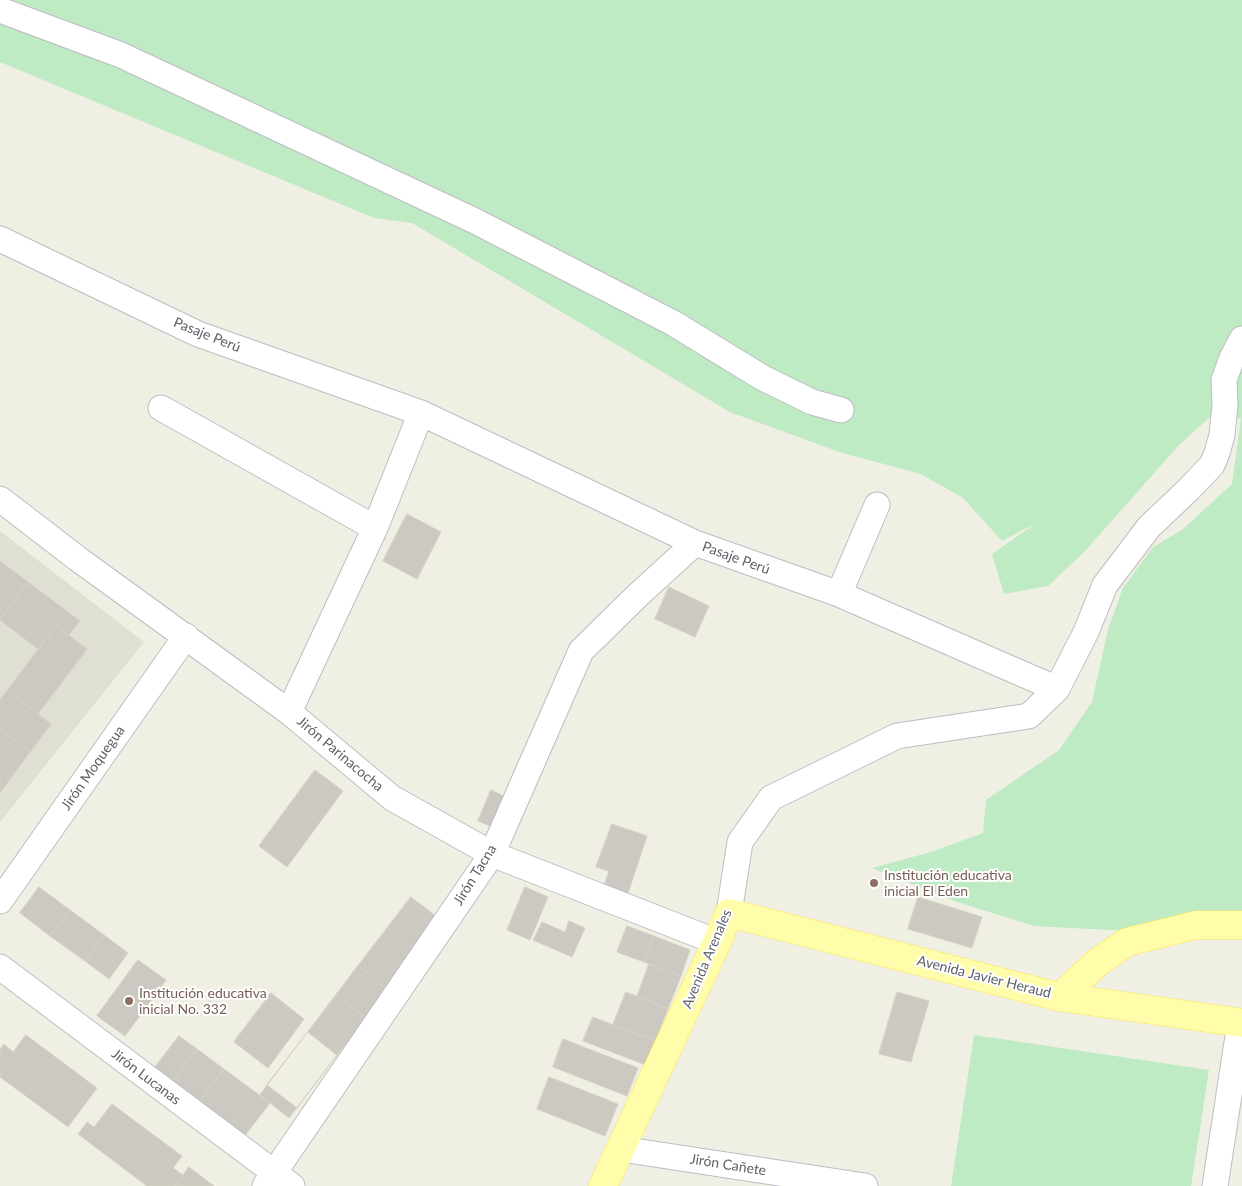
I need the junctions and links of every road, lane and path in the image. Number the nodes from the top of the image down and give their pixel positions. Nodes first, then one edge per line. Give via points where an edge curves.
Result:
1 (0, 10) edge
2 (0, 239) edge
3 (1242, 339) edge
4 (161, 408) dead end
5 (841, 410) dead end
6 (421, 413) junction
7 (0, 499) edge
8 (877, 505) dead end
9 (375, 528) junction
10 (695, 543) junction
11 (838, 594) junction
12 (186, 636) junction
13 (1057, 689) junction
14 (289, 712) junction
15 (492, 854) junction
16 (0, 900) edge
17 (729, 912) junction
18 (1242, 925) edge
19 (717, 942) junction
20 (0, 967) edge
21 (1060, 996) junction
22 (1241, 1023) edge
23 (621, 1149) junction
24 (277, 1182) edge
25 (603, 1186) edge
26 (865, 1186) edge
27 (1215, 1186) edge

1 - 5 street via 121,55 466,217 673,323 763,378 812,402
2 - 6 street, Pasaje Perú via 198,334
3 - 13 street, Avenida Arenales via 1224,380 1222,435 1212,465 1149,527 1105,585
4 - 9 street
6 - 9 street
6 - 10 street, Pasaje Perú
7 - 12 street, Jirón Parinacocha
8 - 11 street
9 - 14 street
10 - 11 street, Pasaje Perú
10 - 15 street, Jirón Tacna via 581,652
11 - 13 street, Pasaje Perú
12 - 14 street, Jirón Parinacocha
12 - 16 street, Jirón Moquegua
13 - 17 street, Avenida Arenales via 1029,716 897,736 771,798 740,842
14 - 15 street, Jirón Parinacocha via 392,798
15 - 19 street, Jirón Parinacocha
15 - 24 street, Jirón Tacna
17 - 19 main road, Avenida Arenales
17 - 21 main road, Avenida Javier Heraud
18 - 21 main road via 1196,926 1127,942 1098,962
19 - 23 main road, Avenida Arenales
20 - 24 street, Jirón Lucanas
21 - 22 main road, Avenida Javier Heraud
22 - 27 street
23 - 25 main road, Avenida Arenales
23 - 26 street, Jirón Cañete

